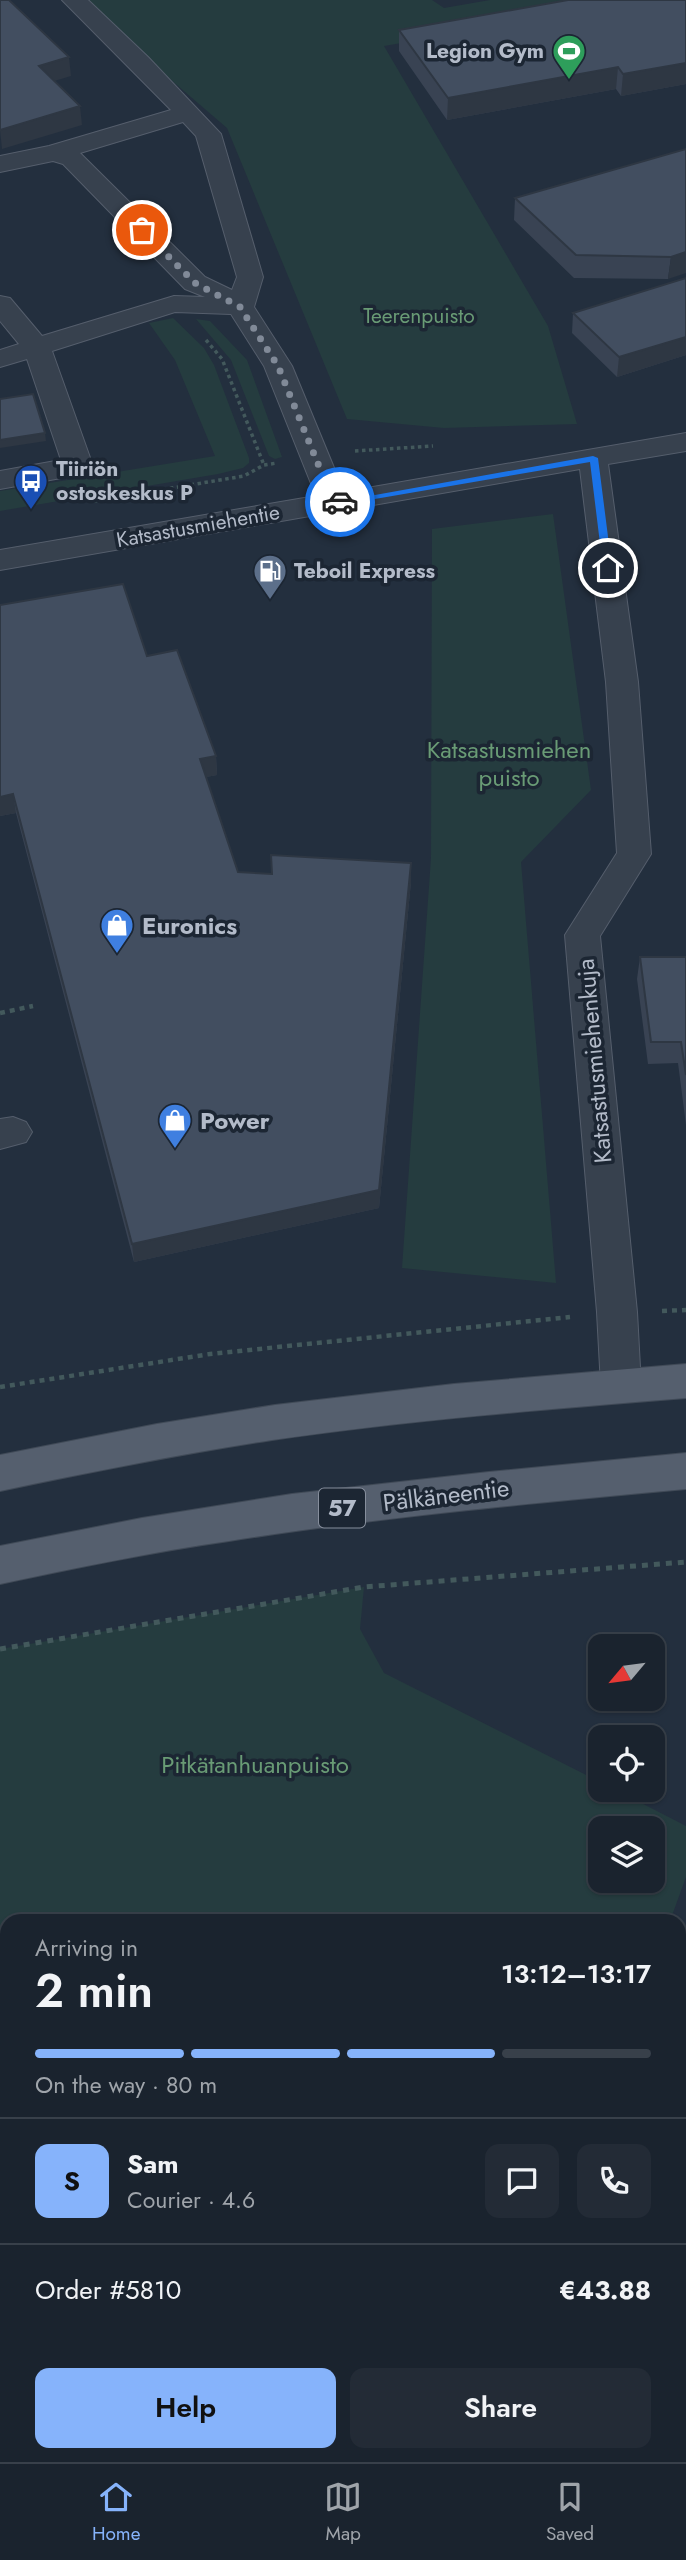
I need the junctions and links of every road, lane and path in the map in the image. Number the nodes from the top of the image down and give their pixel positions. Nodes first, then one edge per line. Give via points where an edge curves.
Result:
1 (74, 0) edge
2 (188, 113) junction
3 (54, 153) junction
4 (0, 164) edge
5 (0, 304) edge
6 (174, 304) junction
7 (240, 307) junction
8 (37, 347) junction
9 (0, 359) edge
10 (686, 442) edge
11 (593, 458) junction
12 (264, 465) dead end
13 (0, 480) edge
14 (334, 503) junction
15 (0, 560) edge
16 (33, 1006) dead end
17 (0, 1013) edge
18 (686, 1310) edge
19 (617, 1312) junction
20 (686, 1381) edge
21 (621, 1386) junction
22 (0, 1387) edge
23 (686, 1471) edge
24 (0, 1473) edge
25 (686, 1562) edge
26 (0, 1565) edge
27 (0, 1649) edge

1 - 2 street
2 - 3 street
2 - 7 street via 208,134 250,277
3 - 4 street
3 - 7 street via 72,159 195,283
5 - 8 street
6 - 7 street
6 - 8 street
6 - 12 path via 222,359
7 - 14 street via 278,366
8 - 9 street
8 - 13 street via 78,466
10 - 11 street, Katsastusmiehentie
11 - 14 street, Katsastusmiehentie
11 - 19 street, Katsastusmiehenkuja via 622,682 634,854 582,935
14 - 15 street, Katsastusmiehentie
16 - 17 path
18 - 19 path
19 - 21 street, Katsastusmiehenkuja
19 - 22 path via 210,1354
20 - 21 main road
21 - 24 main road via 313,1417
23 - 26 main road, Pälkäneentie / 57 via 348,1507 163,1533
25 - 27 path via 363,1587

